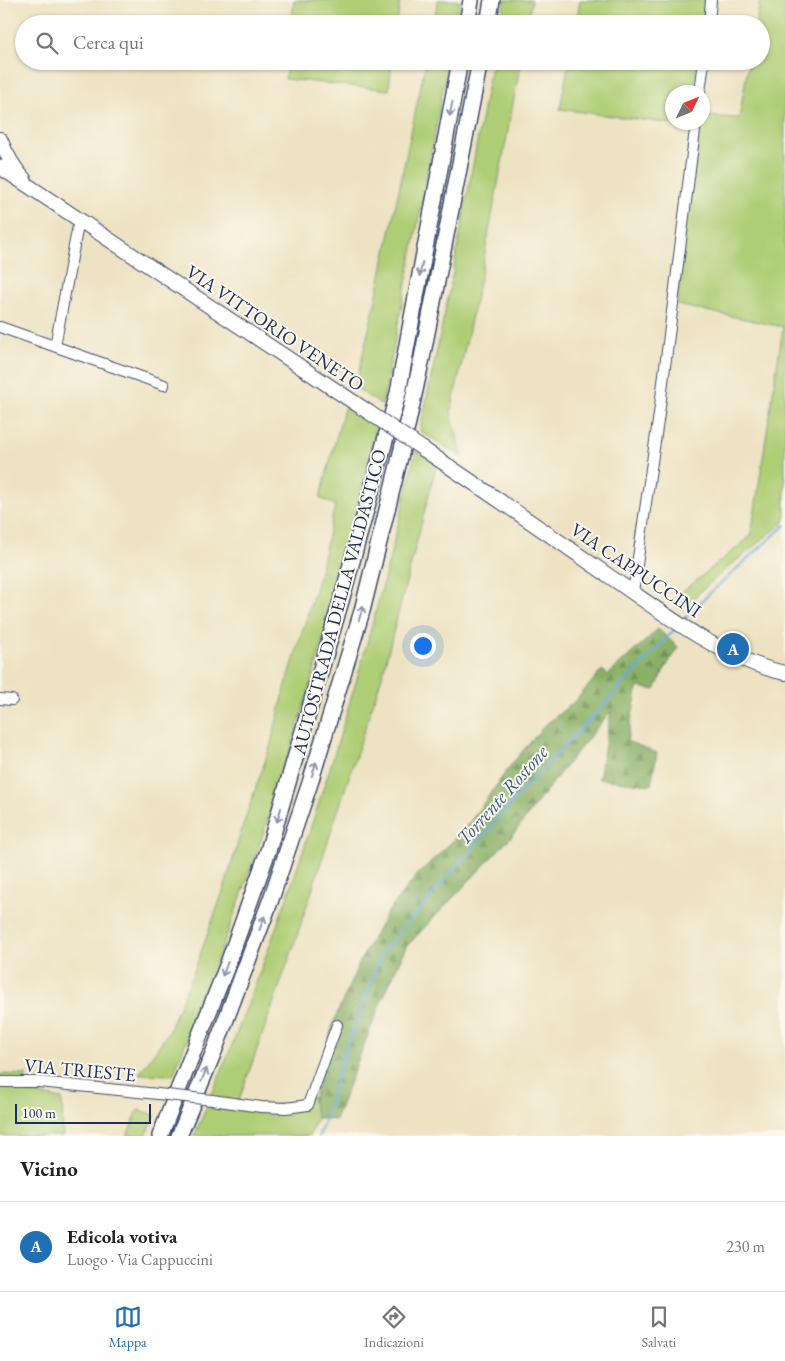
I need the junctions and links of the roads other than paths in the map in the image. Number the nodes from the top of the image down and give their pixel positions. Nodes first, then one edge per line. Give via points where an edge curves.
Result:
1 (472, 0) edge
2 (492, 0) edge
3 (712, 0) edge
4 (469, 15) edge
5 (490, 15) edge
6 (710, 15) edge
7 (458, 70) edge
8 (478, 70) edge
9 (703, 70) edge
10 (701, 85) edge
11 (695, 130) edge
12 (0, 139) edge
13 (0, 167) edge
14 (31, 188) junction
15 (79, 220) junction
16 (0, 327) edge
17 (55, 346) junction
18 (164, 385) dead end
19 (499, 500) joint
20 (633, 592) junction
21 (785, 673) edge
22 (0, 698) edge
23 (12, 700) dead end
24 (337, 1026) dead end
25 (0, 1082) edge
26 (160, 1136) edge
27 (179, 1136) edge

1 - 4 highway
2 - 5 highway
3 - 6 street
7 -> 26 highway, AUTOSTRADA DELLA VALDASTICO via 398,393 343,594 268,851
27 -> 8 highway, AUTOSTRADA DELLA VALDASTICO via 271,899 362,611 422,358
9 - 10 street
11 - 20 street
12 - 14 main road, VIA VITTORIO VENETO via 16,170
13 - 14 main road, VIA VITTORIO VENETO
14 - 15 main road, VIA VITTORIO VENETO
15 - 17 street
15 - 19 main road, VIA VITTORIO VENETO, bridge
16 - 17 street
17 - 18 street
19 - 20 main road, VIA CAPPUCCINI
20 - 21 main road, VIA CAPPUCCINI via 731,654
22 - 23 street
24 - 25 street, VIA TRIESTE, bridge via 308,1105 261,1107 39,1082

